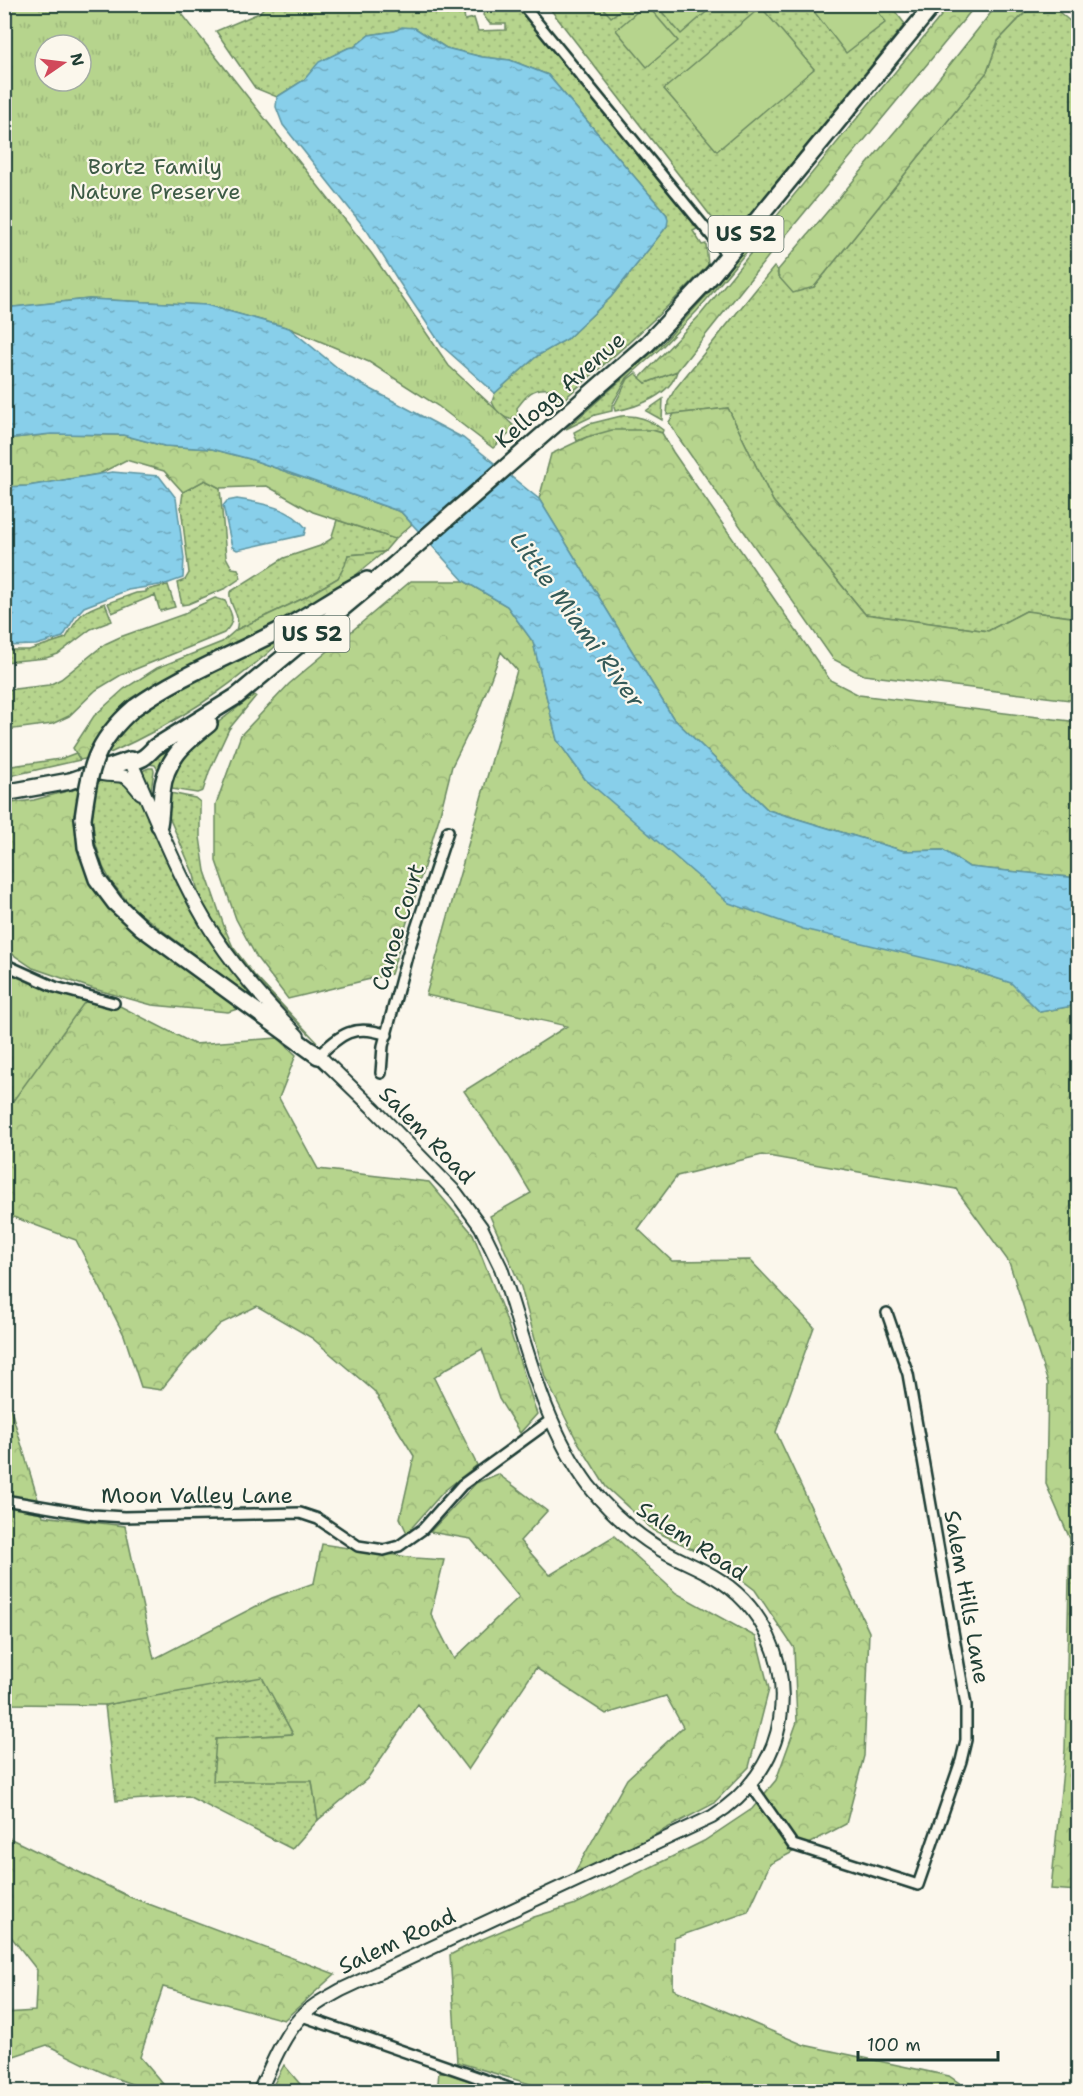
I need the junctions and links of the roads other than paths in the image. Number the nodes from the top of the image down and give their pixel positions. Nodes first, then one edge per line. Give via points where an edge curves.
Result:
1 (522, 4) edge
2 (934, 4) edge
3 (728, 256) junction
4 (386, 572) junction
5 (237, 696) junction
6 (129, 760) junction
7 (97, 772) junction
8 (4, 793) edge
9 (149, 803) junction
10 (159, 825) junction
11 (448, 831) dead end
12 (4, 964) edge
13 (114, 1003) dead end
14 (387, 1035) junction
15 (318, 1056) junction
16 (381, 1073) dead end
17 (886, 1313) dead end
18 (551, 1420) junction
19 (4, 1500) edge
20 (751, 1785) junction
21 (302, 2016) junction
22 (259, 2091) edge
23 (520, 2091) edge

1 - 3 street
2 - 3 main road, Kellogg Avenue / US 52
3 - 4 main road, Kellogg Avenue / US 52 via 647,344
4 - 5 main road, Kellogg Avenue / US 52
4 - 15 main road, bridge via 173,683 134,708 100,748 92,766 83,818 86,847 97,879 115,903 142,928
5 - 6 main road, Kellogg Avenue / US 52 via 155,747 147,756
5 - 10 main road via 172,758 164,777
6 - 7 main road, Kellogg Avenue / US 52
6 - 9 street, Salem Road
7 - 8 main road, Kellogg Avenue / US 52
7 - 9 street, Salem Road via 127,778
9 - 10 street, Salem Road
10 - 15 street, Salem Road via 193,899 233,962
11 - 14 street, Canoe Court via 407,956
12 - 13 street via 55,987
14 - 15 street via 366,1030 346,1033
14 - 16 street, Canoe Court
15 - 18 street, Salem Road via 453,1191 481,1227 501,1268
17 - 20 street, Salem Hills Lane via 908,1374 966,1705 962,1761 918,1885 793,1845
18 - 19 street, Moon Valley Lane via 462,1485 423,1529 391,1549 358,1546 318,1519 300,1513 124,1517
18 - 20 street, Salem Road via 579,1472 612,1511 661,1550 728,1586 765,1628 781,1676 782,1708 768,1756
20 - 21 street, Salem Road via 712,1817 341,1990
21 - 22 street, Salem Road via 288,2034
21 - 23 street

